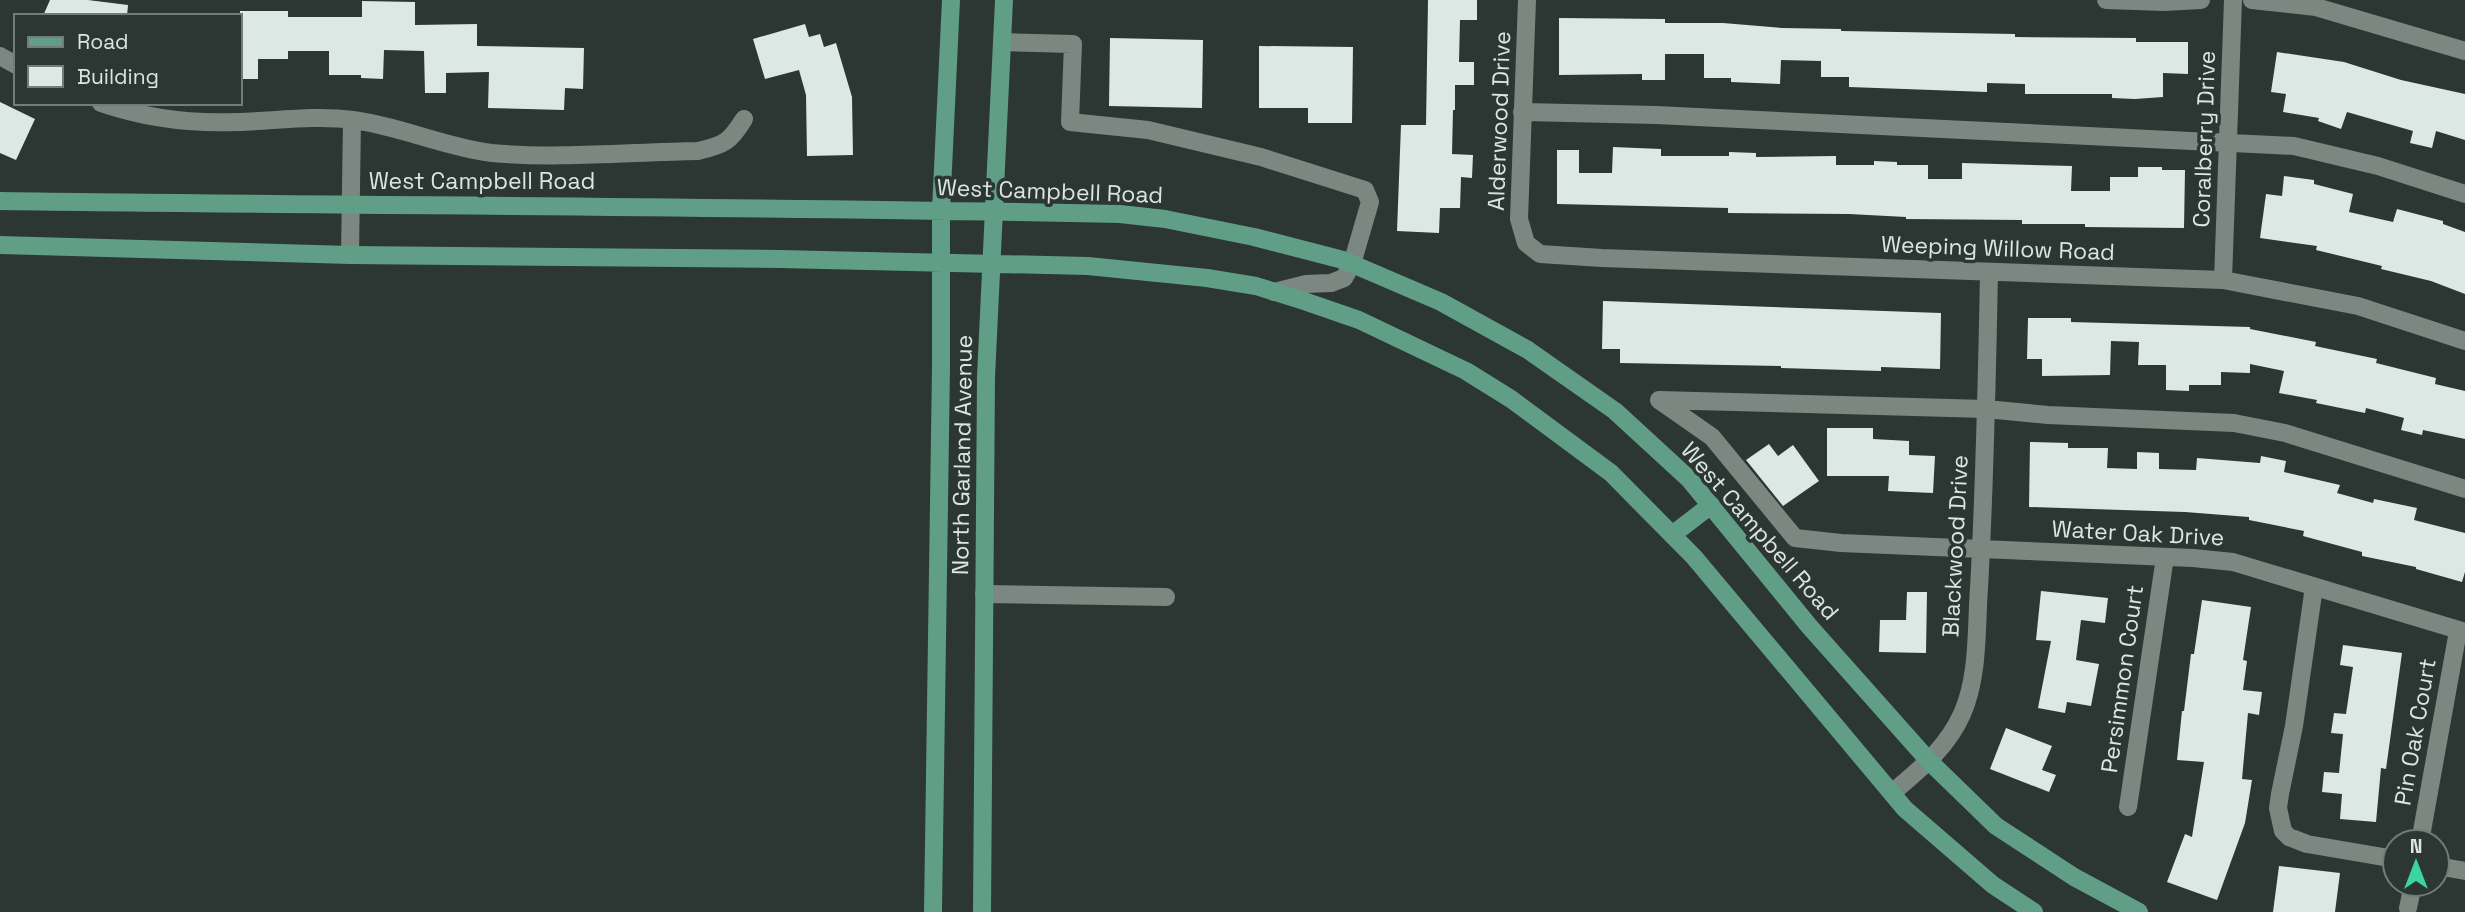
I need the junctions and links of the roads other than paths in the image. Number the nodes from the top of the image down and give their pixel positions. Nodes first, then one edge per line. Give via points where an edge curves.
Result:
1 (951, 0) edge
2 (1004, 0) edge
3 (1527, 0) edge
4 (2106, 0) edge
5 (2201, 0) edge
6 (2233, 0) edge
7 (2252, 0) edge
8 (1002, 42) junction
9 (2465, 51) edge
10 (108, 105) edge
11 (1522, 112) junction
12 (744, 119) dead end
13 (352, 120) junction
14 (2228, 142) junction
15 (2465, 194) edge
16 (0, 201) edge
17 (350, 205) junction
18 (941, 210) junction
19 (993, 212) junction
20 (1525, 243) joint
21 (0, 245) edge
22 (350, 255) junction
23 (940, 262) junction
24 (991, 263) junction
25 (1352, 264) junction
26 (1989, 273) junction
27 (2224, 280) junction
28 (1274, 292) junction
29 (2465, 341) edge
30 (1986, 409) junction
31 (2465, 489) edge
32 (1711, 505) junction
33 (1672, 535) junction
34 (1981, 550) junction
35 (2165, 558) junction
36 (2314, 587) junction
37 (984, 594) junction
38 (1167, 597) dead end
39 (2461, 632) edge
40 (1929, 761) junction
41 (1892, 793) junction
42 (2128, 807) dead end
43 (2423, 828) edge
44 (2381, 857) edge
45 (2410, 898) edge
46 (2408, 908) dead end
47 (933, 912) edge
48 (982, 912) edge
49 (2034, 912) edge
50 (2139, 912) edge

1 - 18 main road, North Garland Avenue
2 - 8 main road, North Garland Avenue
3 - 11 street, Alderwood Drive
4 - 5 street
6 - 14 street, Coralberry Drive
7 - 9 street via 2316,7
8 - 19 main road, North Garland Avenue
8 - 25 street via 1073,44 1070,122 1148,131 1261,157 1365,190 1370,202
10 - 13 street via 155,118 200,123
11 - 14 street
11 - 20 street, Alderwood Drive via 1518,198
12 - 13 street via 723,145 698,151 548,154 470,149
13 - 17 street
14 - 15 street via 2294,146
14 - 27 street, Coralberry Drive
16 - 17 main road, West Campbell Road
17 - 18 main road, West Campbell Road
17 - 22 street
18 - 19 main road, West Campbell Road
18 - 23 main road, North Garland Avenue
19 - 24 main road, North Garland Avenue
19 - 25 main road, West Campbell Road via 1165,219
20 - 26 street, Weeping Willow Road via 1540,254 1562,256
21 - 22 main road
22 - 23 main road
23 - 24 main road
23 - 47 main road, North Garland Avenue
24 - 28 main road via 1125,268
24 - 37 main road, North Garland Avenue
25 - 28 street via 1344,278 1331,283
25 - 32 main road, West Campbell Road via 1441,302 1528,349 1615,411
26 - 27 street, Weeping Willow Road
26 - 30 street, Blackwood Drive
27 - 29 street, Weeping Willow Road via 2358,306
28 - 33 main road via 1359,320 1466,371 1611,473
30 - 31 street via 2234,423 2285,433
30 - 34 street, Blackwood Drive
30 - 34 street, Water Oak Drive via 1658,400 1712,437 1795,538
32 - 33 main road
32 - 40 main road, West Campbell Road via 1809,626
33 - 41 main road
34 - 35 street, Water Oak Drive
34 - 40 street, Blackwood Drive via 1973,676 1950,738
35 - 36 street, Water Oak Drive via 2233,562
35 - 42 street, Persimmon Court
36 - 39 street, Water Oak Drive
36 - 44 street via 2278,808 2283,831 2306,844
37 - 38 street
37 - 48 main road, North Garland Avenue
39 - 43 street, Pin Oak Court
40 - 41 street, Blackwood Drive
40 - 50 main road, West Campbell Road via 1996,826 2074,877
41 - 49 main road via 1993,885
45 - 46 street

